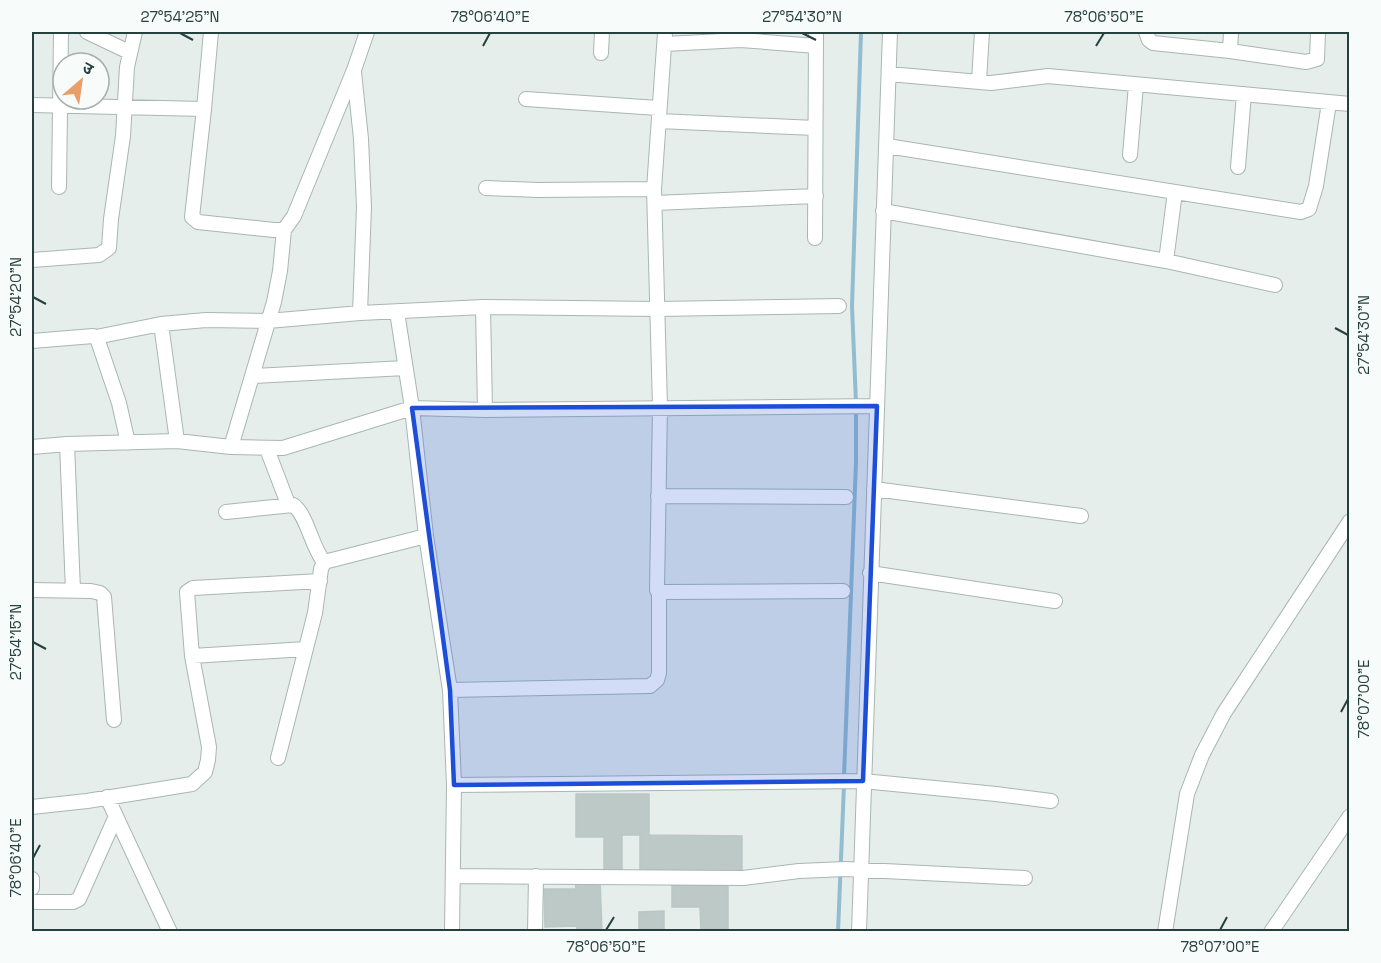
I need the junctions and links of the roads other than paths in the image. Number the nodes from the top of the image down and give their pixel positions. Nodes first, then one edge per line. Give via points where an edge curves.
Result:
1 (61, 32) edge
2 (87, 32) edge
3 (135, 32) edge
4 (211, 32) edge
5 (367, 32) edge
6 (602, 32) edge
7 (816, 32) edge
8 (890, 32) edge
9 (982, 32) edge
10 (1146, 32) edge
11 (1231, 32) edge
12 (1318, 32) edge
13 (740, 36) edge
14 (665, 38) edge
15 (816, 46) junction
16 (61, 51) edge
17 (1230, 51) junction
18 (129, 52) junction
19 (601, 53) dead end
20 (354, 70) junction
21 (889, 74) junction
22 (979, 81) junction
23 (1136, 85) junction
24 (1244, 94) junction
25 (526, 99) dead end
26 (1329, 103) junction
27 (1350, 104) edge
28 (32, 105) edge
29 (51, 106) edge
30 (111, 106) edge
31 (125, 106) junction
32 (204, 109) junction
33 (61, 111) edge
34 (658, 115) junction
35 (815, 128) junction
36 (887, 146) junction
37 (1130, 155) dead end
38 (1238, 167) dead end
39 (59, 187) dead end
40 (486, 188) dead end
41 (1175, 192) junction
42 (654, 196) junction
43 (816, 196) junction
44 (883, 211) junction
45 (284, 230) junction
46 (815, 238) dead end
47 (32, 260) edge
48 (1166, 261) junction
49 (1275, 285) dead end
50 (839, 306) dead end
51 (483, 307) junction
52 (657, 309) junction
53 (397, 312) junction
54 (360, 313) junction
55 (268, 321) junction
56 (162, 324) junction
57 (96, 337) junction
58 (32, 341) edge
59 (405, 368) junction
60 (252, 376) junction
61 (872, 405) junction
62 (660, 407) junction
63 (412, 408) junction
64 (485, 410) junction
65 (177, 441) junction
66 (128, 442) junction
67 (67, 444) junction
68 (32, 447) edge
69 (231, 447) junction
70 (267, 449) junction
71 (874, 489) junction
72 (658, 496) junction
73 (846, 497) dead end
74 (288, 504) junction
75 (226, 512) dead end
76 (1081, 516) dead end
77 (1350, 521) edge
78 (426, 536) junction
79 (324, 562) junction
80 (870, 573) junction
81 (320, 581) junction
82 (32, 590) edge
83 (74, 590) junction
84 (659, 591) junction
85 (843, 591) dead end
86 (1055, 602) dead end
87 (306, 649) junction
88 (192, 656) junction
89 (450, 690) junction
90 (114, 720) dead end
91 (278, 758) dead end
92 (853, 781) junction
93 (454, 785) junction
94 (107, 797) junction
95 (1051, 801) dead end
96 (32, 807) edge
97 (116, 816) junction
98 (1350, 816) edge
99 (861, 869) junction
100 (453, 876) junction
101 (536, 876) junction
102 (1025, 878) dead end
103 (32, 879) edge
104 (32, 888) edge
105 (32, 902) edge
106 (170, 932) edge
107 (452, 932) edge
108 (535, 932) edge
109 (859, 932) edge
110 (1165, 932) edge
111 (1271, 932) edge

1 - 16 street
2 - 18 street
3 - 18 street
4 - 32 street
5 - 20 street
6 - 19 street
7 - 15 street
8 - 21 street
9 - 22 street
10 - 17 street via 1153,43
11 - 17 street
12 - 17 street via 1318,55 1313,62
13 - 14 street
13 - 15 street
14 - 34 street
15 - 35 street
18 - 31 street
20 - 45 street via 294,216
20 - 54 street via 364,207
21 - 22 street
21 - 36 street
22 - 23 street via 1003,83 1047,76
23 - 24 street
23 - 37 street
24 - 26 street
24 - 38 street
25 - 34 street
26 - 27 street
26 - 41 street via 1316,186 1306,211
28 - 29 street
30 - 31 street
31 - 32 street
31 - 47 street via 109,248 99,255
32 - 45 street via 192,217 198,222
33 - 39 street
34 - 35 street
34 - 42 street
35 - 43 street
36 - 41 street
36 - 44 street
40 - 42 street
41 - 48 street
42 - 43 street
42 - 52 street
43 - 46 street
44 - 48 street
44 - 61 street
45 - 55 street via 278,284
48 - 49 street
50 - 52 street
51 - 52 street
51 - 53 street
51 - 64 street
52 - 62 street
53 - 54 street
53 - 59 street
54 - 55 street
55 - 56 street
55 - 60 street
56 - 57 street
56 - 65 street
57 - 58 street
57 - 66 street
59 - 60 street
59 - 63 street
60 - 69 street
61 - 62 street
61 - 71 street
62 - 64 street
62 - 72 street
63 - 64 street
63 - 70 street via 294,446
63 - 78 street
65 - 66 street
65 - 69 street
66 - 67 street
67 - 68 street
67 - 83 street
69 - 70 street
70 - 74 street
71 - 76 street
71 - 80 street
72 - 73 street
72 - 84 street
74 - 75 street
74 - 79 street via 300,511
77 - 110 street via 1224,713 1197,766 1187,794
78 - 79 street
78 - 89 street
79 - 81 street
80 - 86 street
80 - 92 street
81 - 87 street
81 - 88 street via 190,590 186,595
82 - 83 street
83 - 90 street via 96,592 104,597
84 - 85 street
84 - 89 street via 659,673 650,686
87 - 88 street
87 - 91 street
88 - 94 street via 209,747 205,772 192,783
89 - 93 street
92 - 93 street
92 - 95 street
92 - 99 street
93 - 100 street
94 - 96 street
94 - 97 street
97 - 105 street via 79,899
97 - 106 street
98 - 111 street
99 - 101 street via 743,878
99 - 102 street
99 - 109 street
100 - 101 street
100 - 107 street
101 - 108 street
103 - 104 street

